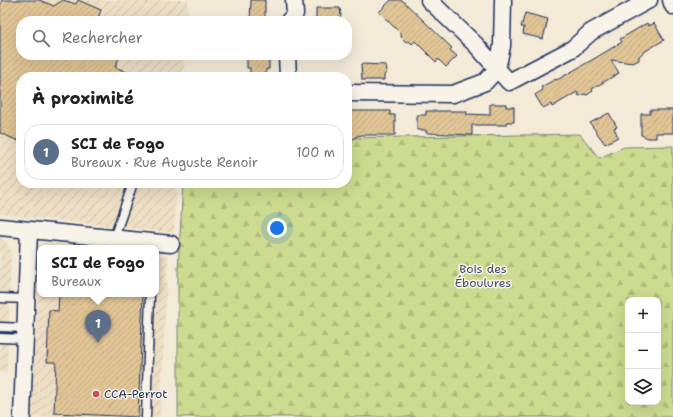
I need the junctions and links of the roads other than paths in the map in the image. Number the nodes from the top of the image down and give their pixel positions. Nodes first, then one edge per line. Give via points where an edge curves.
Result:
1 (294, 0) edge
2 (429, 0) edge
3 (503, 0) edge
4 (649, 0) edge
5 (671, 0) edge
6 (673, 6) edge
7 (294, 16) edge
8 (287, 60) edge
9 (497, 69) junction
10 (288, 72) edge
11 (352, 93) edge
12 (132, 188) edge
13 (0, 227) edge
14 (29, 231) junction
15 (114, 238) junction
16 (171, 244) dead end
17 (150, 297) edge
18 (0, 298) edge
19 (27, 299) junction
20 (0, 327) edge
21 (26, 333) junction
22 (0, 338) edge
23 (22, 417) edge
24 (146, 417) edge

1 - 7 street
2 - 9 street
3 - 9 street via 502,46
4 - 9 street via 591,32 572,49 509,82
5 - 6 street
8 - 10 street
9 - 11 street via 485,82 453,94
12 - 15 lane
13 - 14 street
14 - 15 street
14 - 19 street
15 - 16 street
17 - 24 lane
18 - 19 lane
19 - 21 street
20 - 21 lane
21 - 22 lane
21 - 23 street

